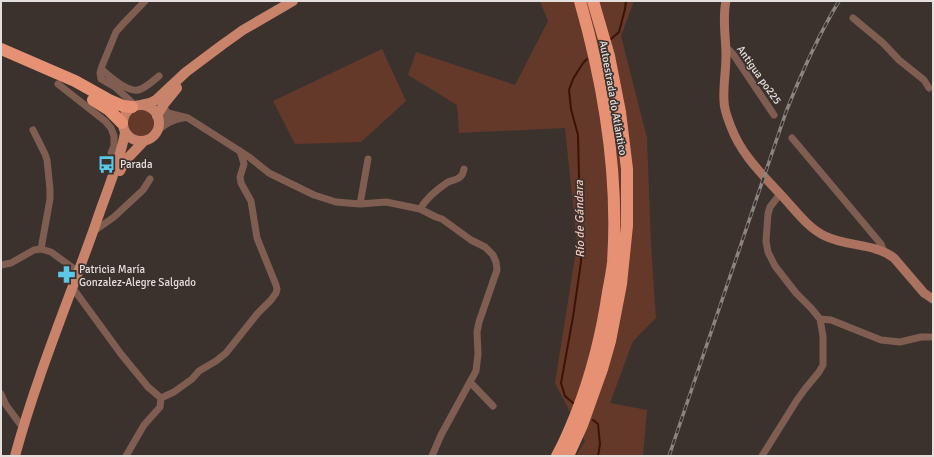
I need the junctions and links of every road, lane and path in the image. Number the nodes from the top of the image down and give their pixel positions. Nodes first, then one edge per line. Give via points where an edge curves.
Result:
1 (145, 1) edge
2 (293, 1) edge
3 (580, 1) edge
4 (593, 1) edge
5 (726, 1) edge
6 (853, 18) dead end
7 (726, 47) junction
8 (1, 49) edge
9 (204, 59) junction
10 (39, 66) junction
11 (101, 69) junction
12 (159, 76) dead end
13 (58, 84) dead end
14 (929, 88) dead end
15 (118, 98) junction
16 (164, 104) junction
17 (136, 106) junction
18 (774, 114) dead end
19 (175, 115) junction
20 (158, 117) junction
21 (188, 118) junction
22 (124, 128) junction
23 (33, 130) dead end
24 (158, 130) junction
25 (792, 138) dead end
26 (144, 141) junction
27 (240, 151) junction
28 (368, 159) dead end
29 (116, 166) junction
30 (464, 169) dead end
31 (150, 179) dead end
32 (780, 194) junction
33 (360, 204) junction
34 (420, 209) junction
35 (104, 211) junction
36 (114, 217) junction
37 (97, 229) junction
38 (41, 248) junction
39 (884, 252) junction
40 (1, 265) edge
41 (77, 271) junction
42 (76, 296) junction
43 (933, 299) edge
44 (820, 319) junction
45 (933, 337) edge
46 (470, 382) junction
47 (1, 394) edge
48 (161, 398) junction
49 (493, 406) dead end
50 (23, 428) junction
51 (16, 455) edge
52 (126, 456) edge
53 (432, 456) edge
54 (557, 456) edge
55 (568, 456) edge
56 (762, 456) edge

1 - 11 street via 116,32
2 - 9 main road via 243,30
3 - 54 highway, Autoestrada do Atlántico via 606,121 614,204 613,262 595,359 585,391
4 - 55 highway, Autoestrada do Atlántico via 609,56 620,112 627,169 627,226 621,284 610,341 582,425
5 - 7 main road
6 - 14 street via 883,43 898,60 924,80
7 - 18 street, Antigua po225
7 - 32 main road via 724,101 728,119 743,151
8 - 10 highway
9 - 16 main road
9 - 17 main road via 156,100
10 - 15 highway
10 - 22 highway via 109,110
11 - 12 street via 133,91 140,90
11 - 15 street via 101,79 115,87
13 - 29 street via 112,128 114,146 111,153
15 - 17 highway
16 - 19 street via 168,113
16 - 20 main road
17 - 20 main road via 151,108
17 - 22 main road via 126,112
19 - 20 street via 171,118
19 - 21 street
20 - 24 main road
21 - 24 street via 178,118
21 - 27 street
22 - 26 main road via 131,139
22 - 29 main road
23 - 38 street via 47,160 50,188
24 - 26 main road via 153,137
25 - 39 street via 881,244
26 - 35 main road via 125,160
27 - 33 street via 269,173 314,196 336,202
27 - 48 street via 244,164 240,177 251,201 257,238 276,285 276,294 226,353 199,371 192,380
28 - 33 street
29 - 41 main road
30 - 34 street via 462,176 430,197
31 - 36 street via 144,190
32 - 39 main road via 810,226 825,237
32 - 44 street via 770,206 768,214 768,252 775,266
33 - 34 street via 386,202
34 - 46 street via 442,219 485,246 496,262 494,281 479,322 476,371
35 - 36 street via 106,216
35 - 37 main road
36 - 37 street
37 - 42 main road
38 - 40 street
38 - 41 street via 51,252
39 - 43 main road via 894,258 924,293
41 - 50 main road
42 - 48 street via 148,387
42 - 51 main road
44 - 45 street via 831,320 882,340 900,342
44 - 56 street via 824,346 822,368 797,400
46 - 49 street
46 - 53 street
47 - 50 street via 6,406
48 - 52 street via 160,407 144,425
50 - 51 main road

